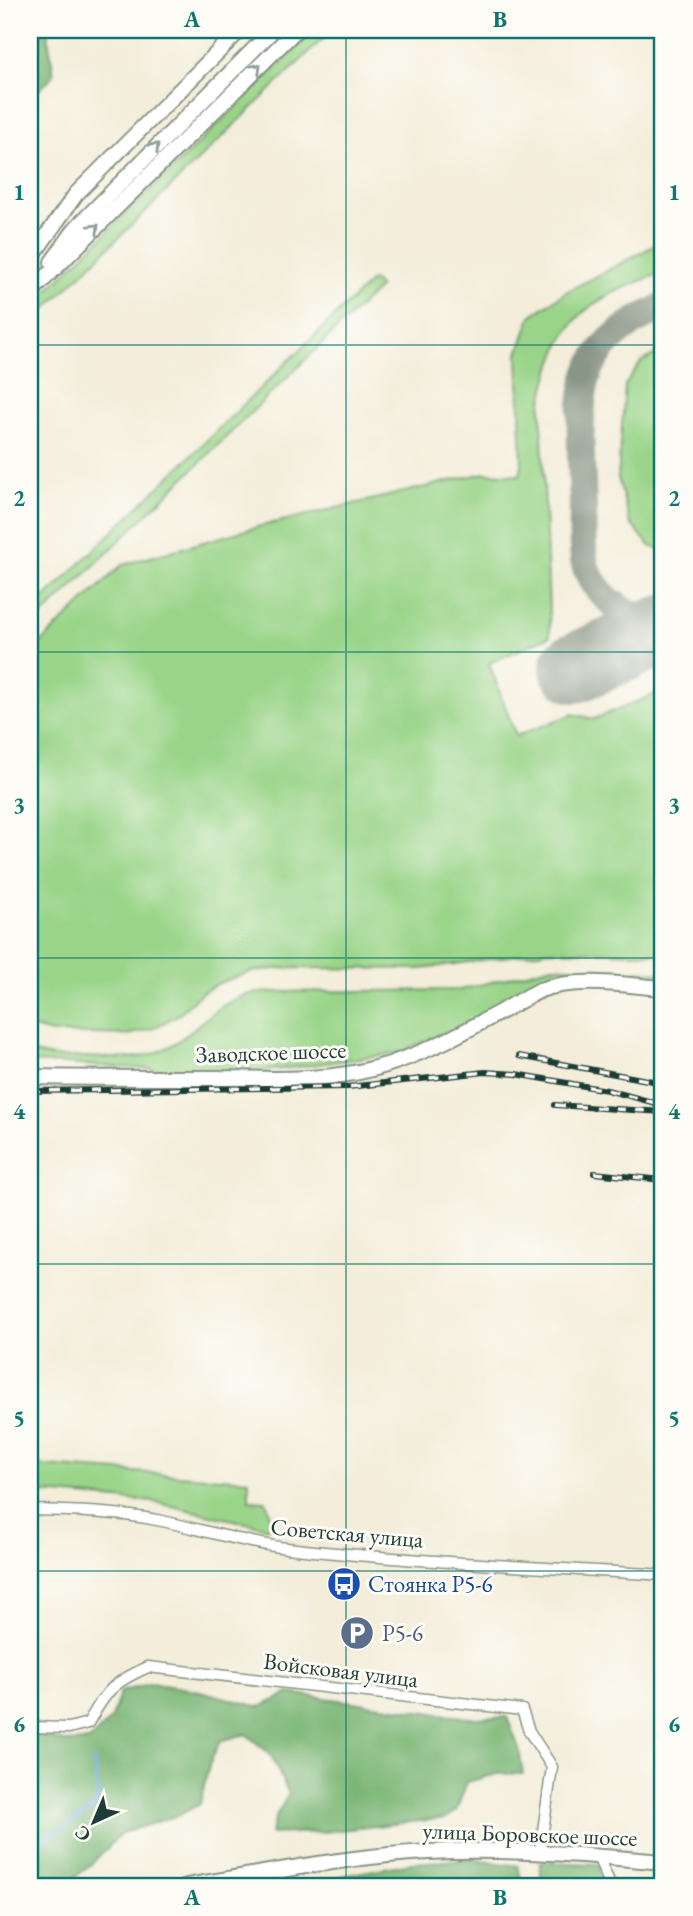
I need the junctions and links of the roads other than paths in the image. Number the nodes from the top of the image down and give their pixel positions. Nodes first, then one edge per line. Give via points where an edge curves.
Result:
1 (240, 30) edge
2 (273, 30) edge
3 (296, 30) edge
4 (30, 259) edge
5 (30, 292) edge
6 (663, 988) edge
7 (30, 1077) edge
8 (30, 1510) edge
9 (663, 1575) edge
10 (30, 1727) edge
11 (540, 1853) junction
12 (598, 1857) junction
13 (663, 1862) edge
14 (187, 1886) edge
15 (611, 1886) edge

1 - 4 street via 76,194
5 -> 2 street via 77,227
5 -> 3 street
6 - 7 street, Заводское шоссе via 552,986 408,1057 347,1074 288,1079
8 - 9 street, Советская улица via 85,1511 160,1521 286,1548
10 - 11 street, Войсковая улица via 69,1728 88,1723 107,1691 148,1667 523,1710 529,1731 552,1767
11 - 12 street, улица Боровское шоссе
11 - 14 street, улица Боровское шоссе via 438,1851 372,1857
12 - 13 street, улица Боровское шоссе
12 - 15 street

